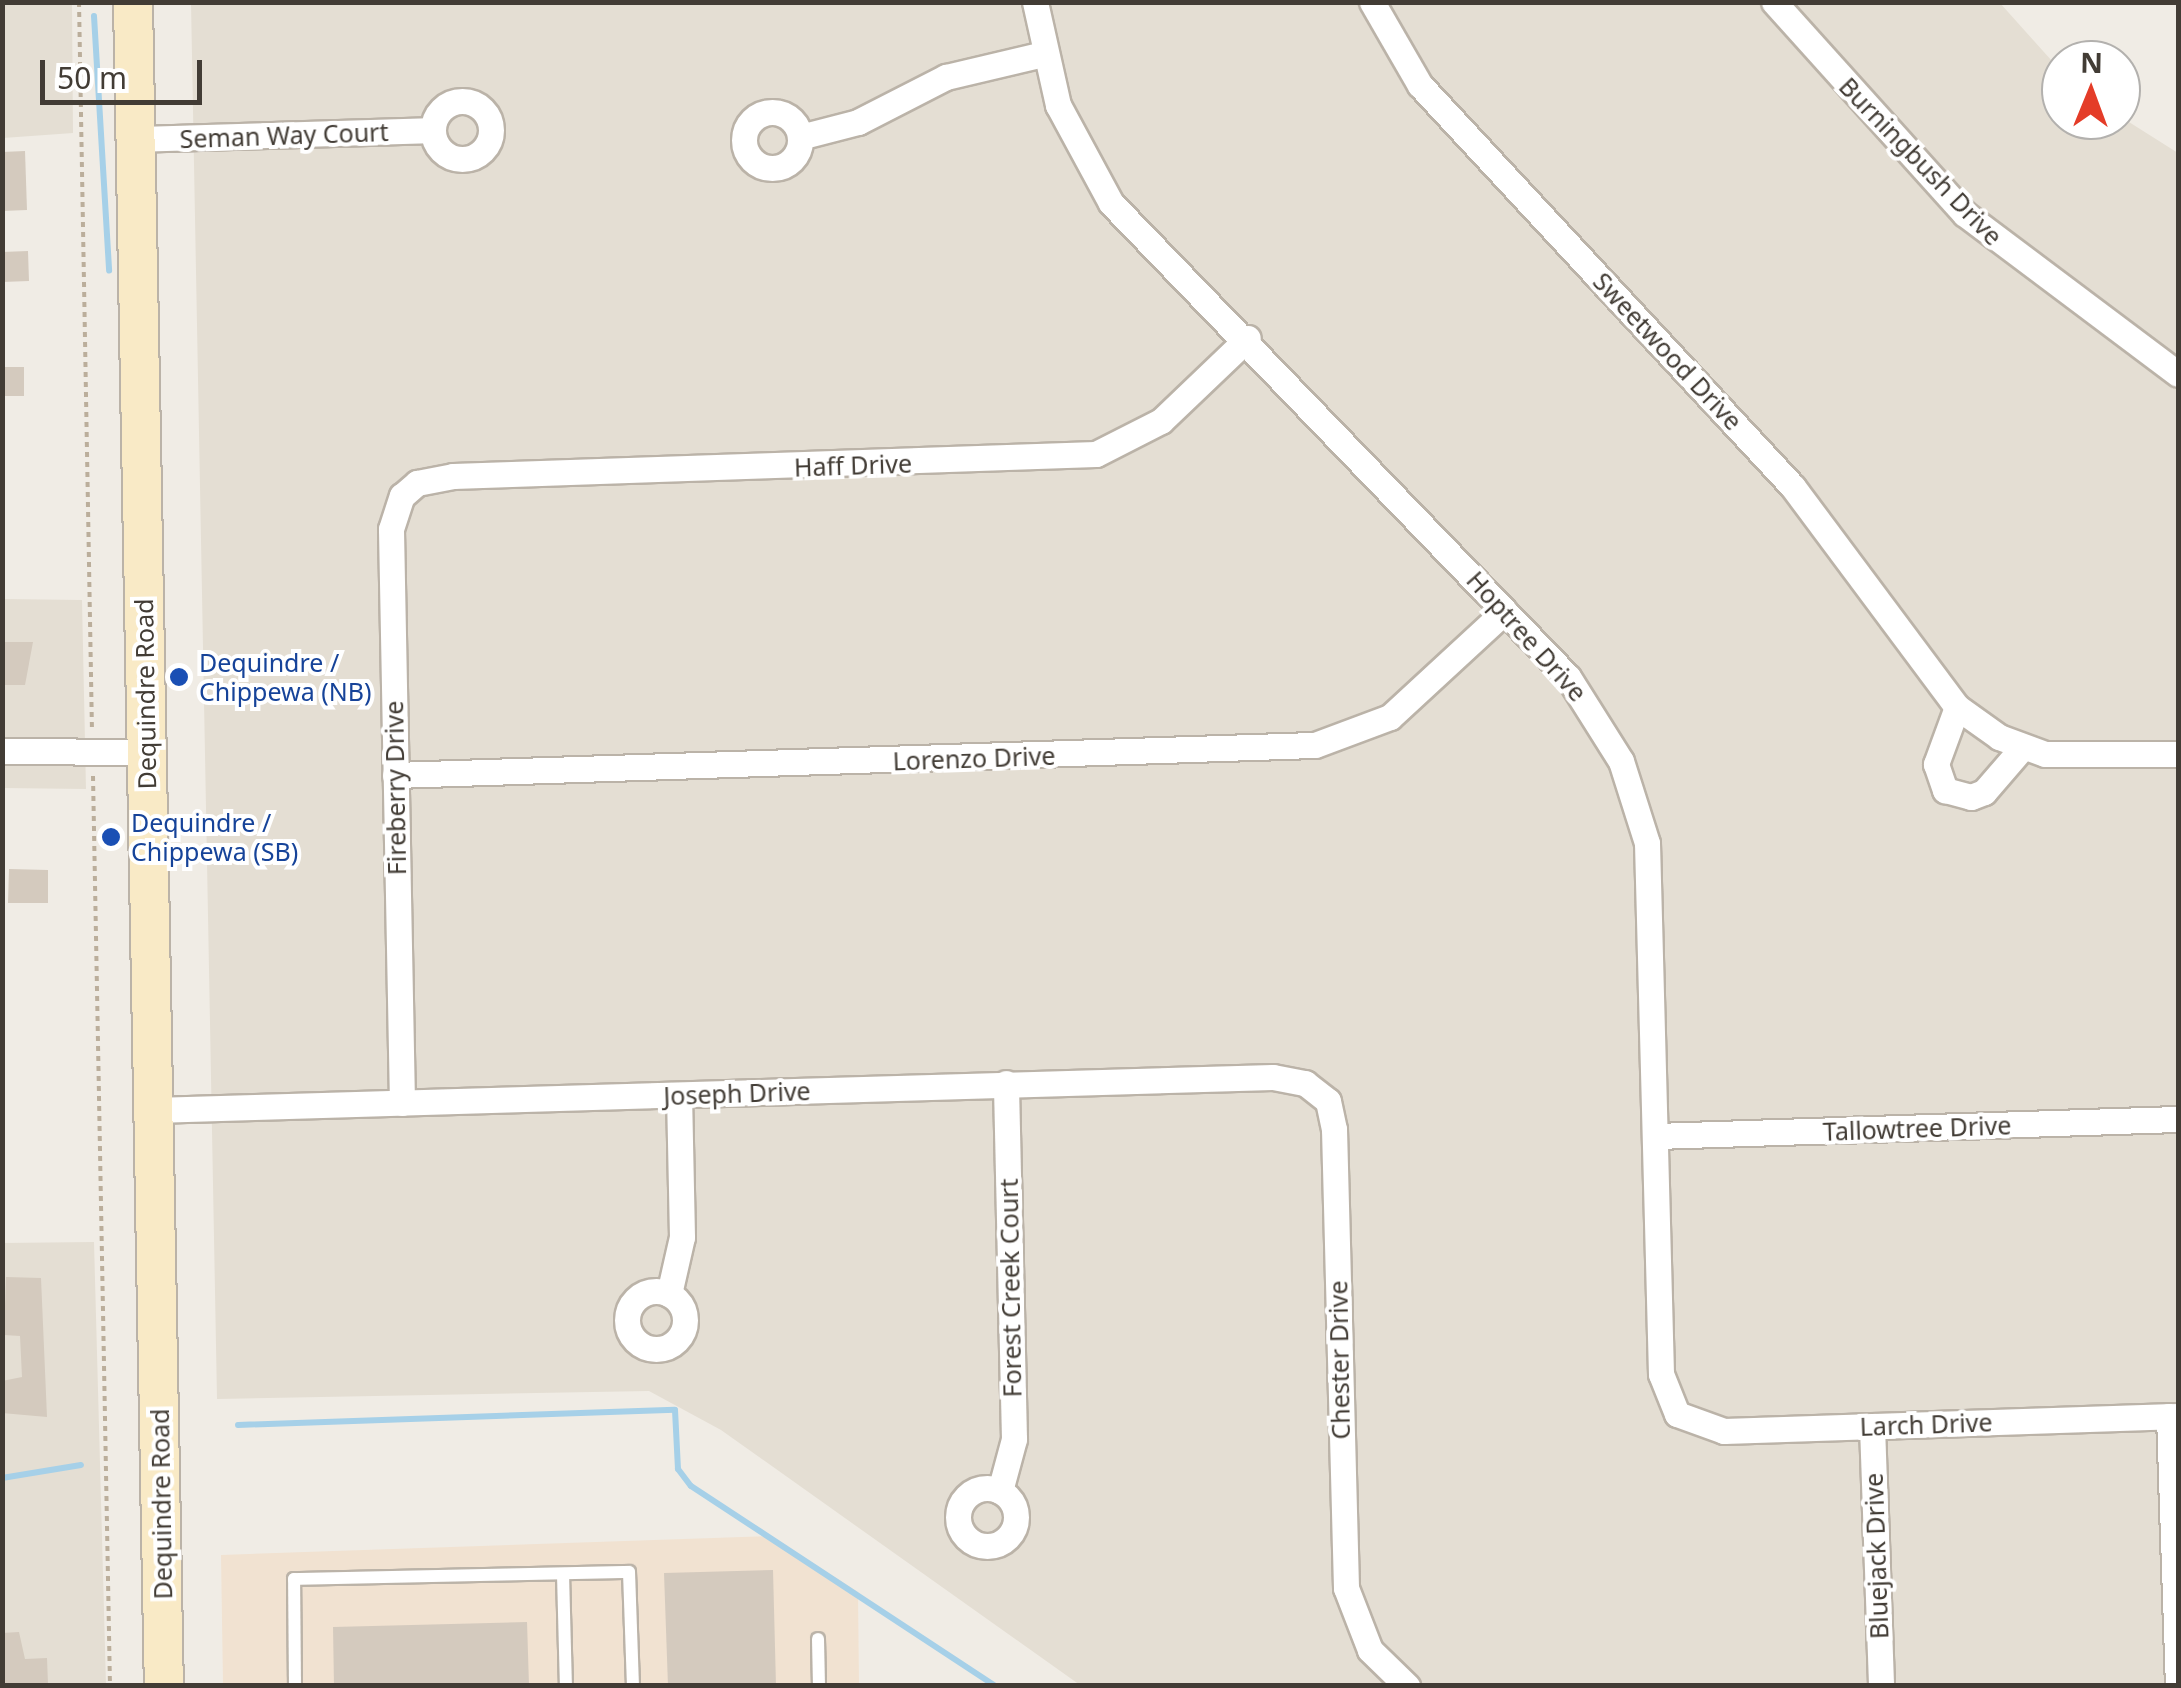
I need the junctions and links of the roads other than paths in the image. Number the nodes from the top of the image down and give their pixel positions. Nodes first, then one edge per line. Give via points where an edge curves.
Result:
1 (133, 2) edge
2 (1035, 2) edge
3 (1372, 2) edge
4 (1774, 2) edge
5 (1043, 54) junction
6 (432, 130) dead end
7 (800, 137) dead end
8 (136, 139) junction
9 (1248, 338) junction
10 (2178, 374) edge
11 (417, 483) joint
12 (1506, 611) junction
13 (1957, 707) junction
14 (2022, 748) junction
15 (2, 751) edge
16 (146, 752) junction
17 (2178, 754) edge
18 (395, 775) junction
19 (1006, 1083) junction
20 (1318, 1091) joint
21 (679, 1095) junction
22 (402, 1103) junction
23 (153, 1110) junction
24 (2178, 1119) edge
25 (1656, 1136) junction
26 (670, 1294) dead end
27 (1677, 1414) joint
28 (2174, 1416) edge
29 (1872, 1426) junction
30 (1000, 1491) dead end
31 (563, 1574) junction
32 (818, 1639) dead end
33 (164, 1686) edge
34 (294, 1686) edge
35 (566, 1686) edge
36 (633, 1686) edge
37 (820, 1686) edge
38 (1407, 1686) edge
39 (1880, 1686) edge
40 (2178, 1686) edge

1 - 8 main road, Dequindre Road
2 - 5 street, Hoptree Drive
3 - 13 street, Sweetwood Drive via 1420,84 1794,486
4 - 10 street, Burningbush Drive via 1965,214
5 - 7 street via 946,77 858,122
5 - 9 street, Hoptree Drive via 1072,140 1112,203
6 - 8 street, Seman Way Court
8 - 16 main road, Dequindre Road
9 - 11 street, Haff Drive via 1160,421 1096,454
9 - 12 street, Hoptree Drive
11 - 18 street, Fireberry Drive via 402,496 391,529
12 - 18 street, Lorenzo Drive via 1390,717 1315,745
12 - 25 street, Hoptree Drive via 1588,701 1640,815
13 - 14 street, Sweetwood Drive
13 - 14 street via 1936,764 1946,790 1971,798 1984,792
14 - 17 street, Sweetwood Drive via 2068,757
15 - 16 street
16 - 23 main road, Dequindre Road
18 - 22 street, Fireberry Drive
19 - 20 street, Joseph Drive via 1273,1077
19 - 21 street, Joseph Drive
19 - 30 street, Forest Creek Court via 1014,1439
20 - 38 street, Chester Drive via 1334,1128 1344,1565 1360,1632
21 - 22 street, Joseph Drive
21 - 26 street via 682,1238
22 - 23 street, Joseph Drive
23 - 33 main road, Dequindre Road
24 - 25 street, Tallowtree Drive
25 - 27 street, Hoptree Drive via 1661,1374
27 - 29 street, Larch Drive via 1724,1431
28 - 29 street, Larch Drive
28 - 40 street
29 - 39 street, Bluejack Drive
31 - 34 lane via 294,1579
31 - 35 lane
31 - 36 lane via 630,1572
32 - 37 lane

